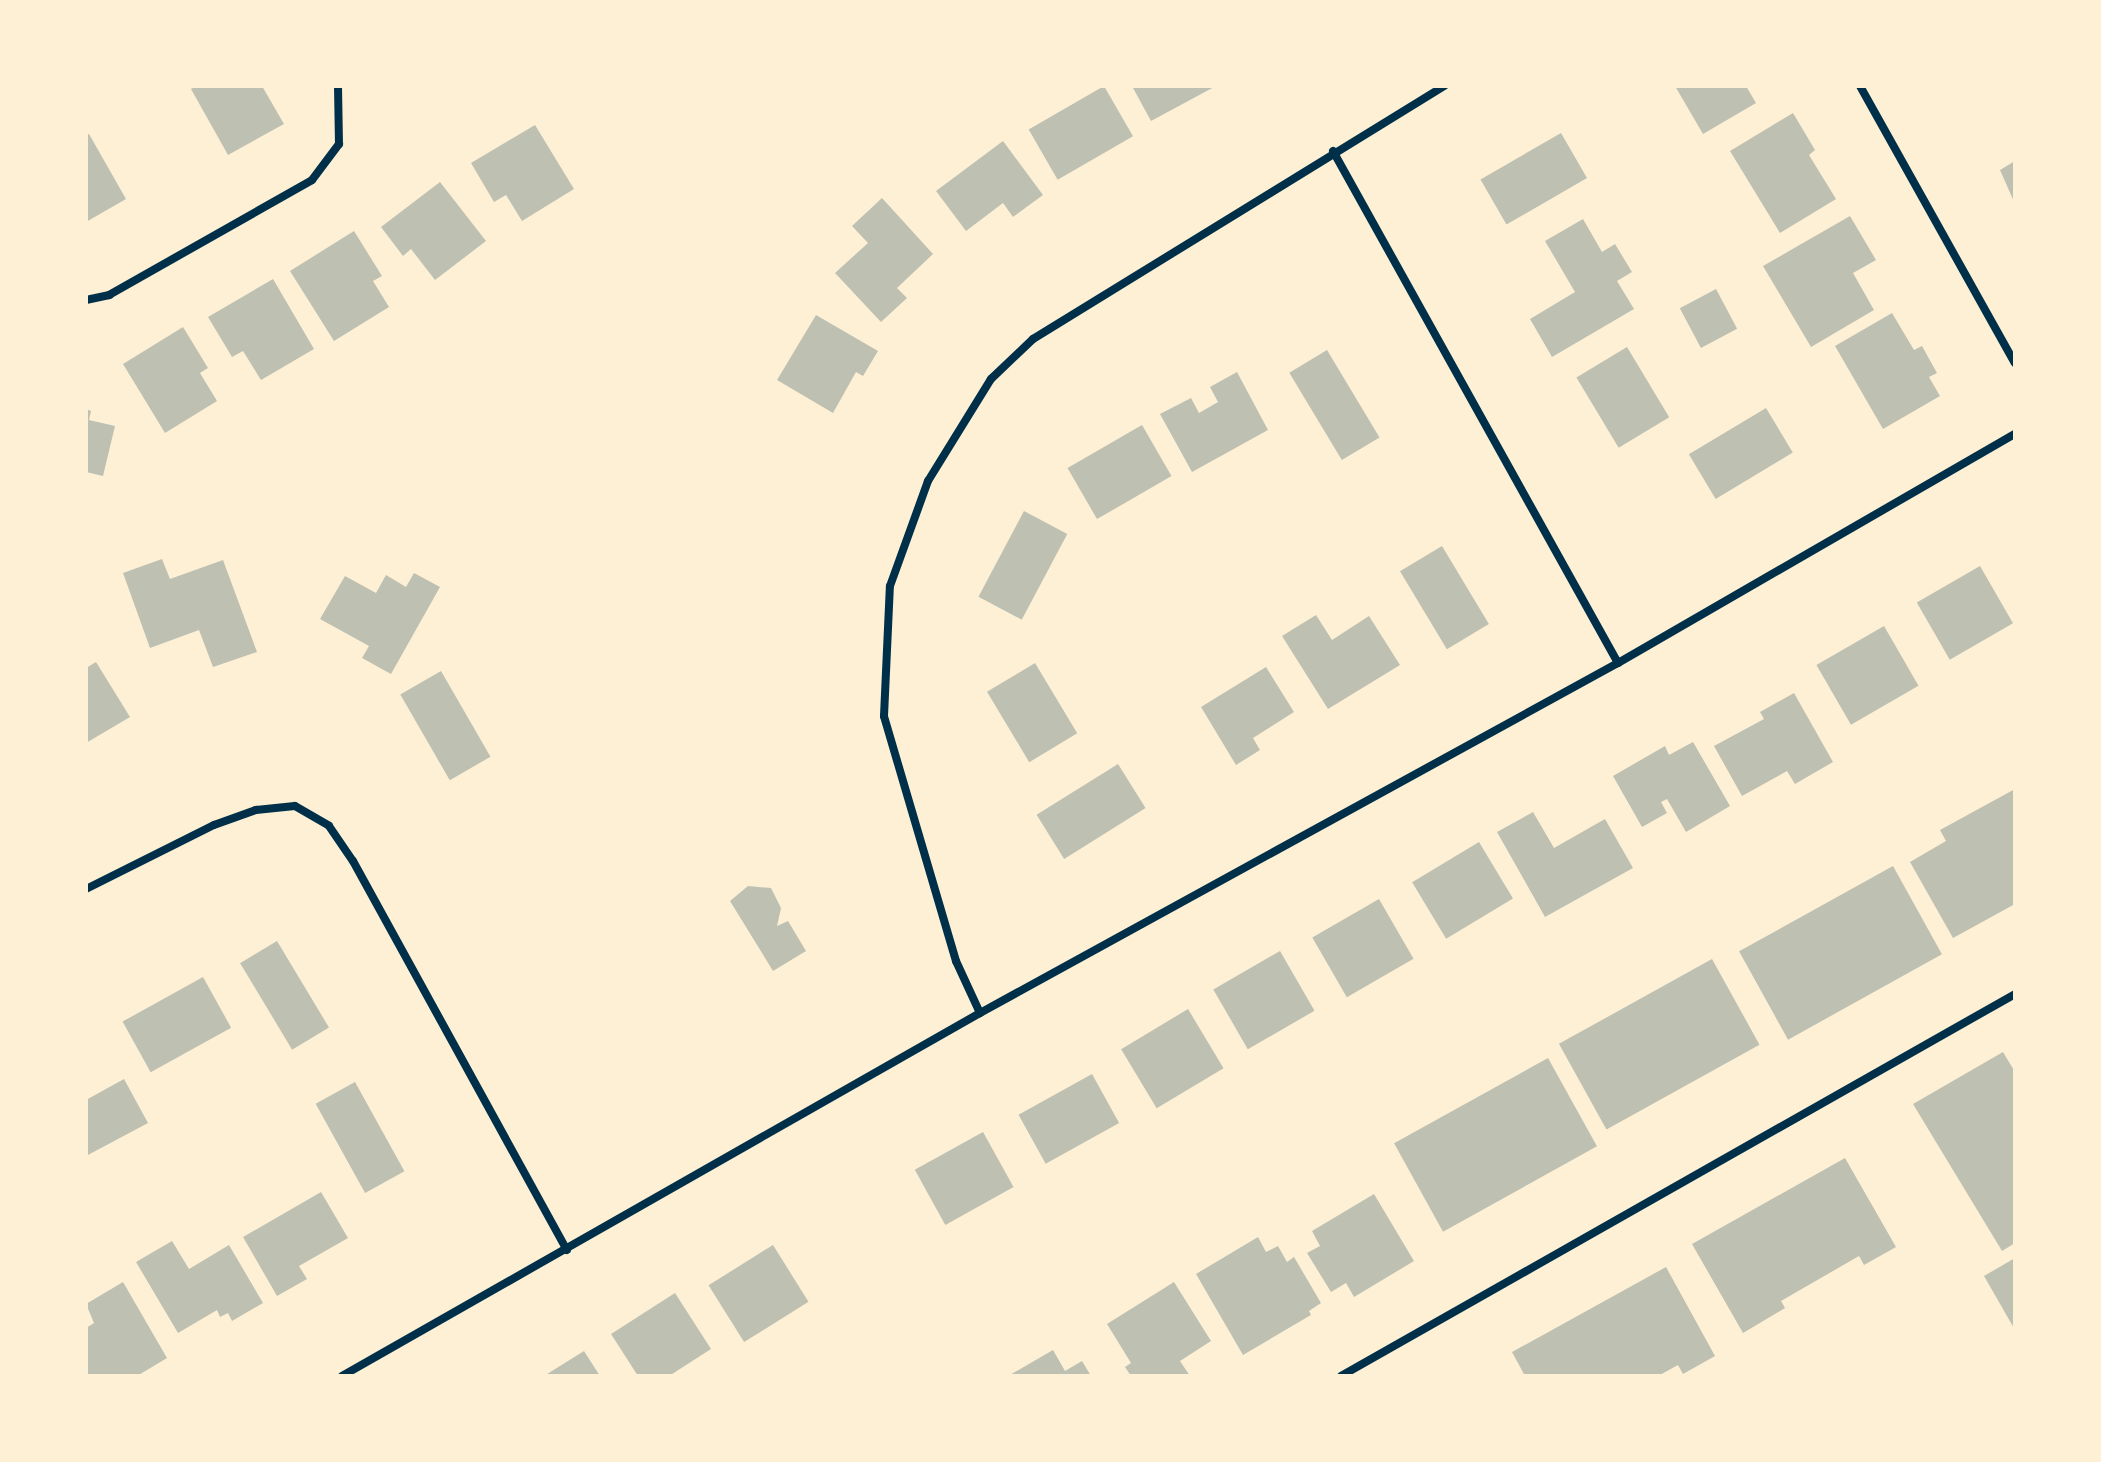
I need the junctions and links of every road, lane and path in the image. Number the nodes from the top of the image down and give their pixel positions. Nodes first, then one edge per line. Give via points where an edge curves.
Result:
1 (338, 86) edge
2 (1445, 86) edge
3 (1860, 86) edge
4 (1333, 151) junction
5 (86, 300) edge
6 (2015, 363) edge
7 (2015, 434) edge
8 (1618, 663) junction
9 (86, 889) edge
10 (2015, 994) edge
11 (980, 1013) junction
12 (567, 1250) junction
13 (342, 1376) edge
14 (1341, 1376) edge

1 - 5 street via 339,144 312,180 109,295
2 - 4 street
3 - 6 street
4 - 8 street
4 - 11 street via 1033,339 991,379 928,481 890,586 884,716 956,961
7 - 8 street
8 - 11 street
9 - 12 street via 256,810 295,806 329,826
10 - 14 street
11 - 12 street
12 - 13 street

